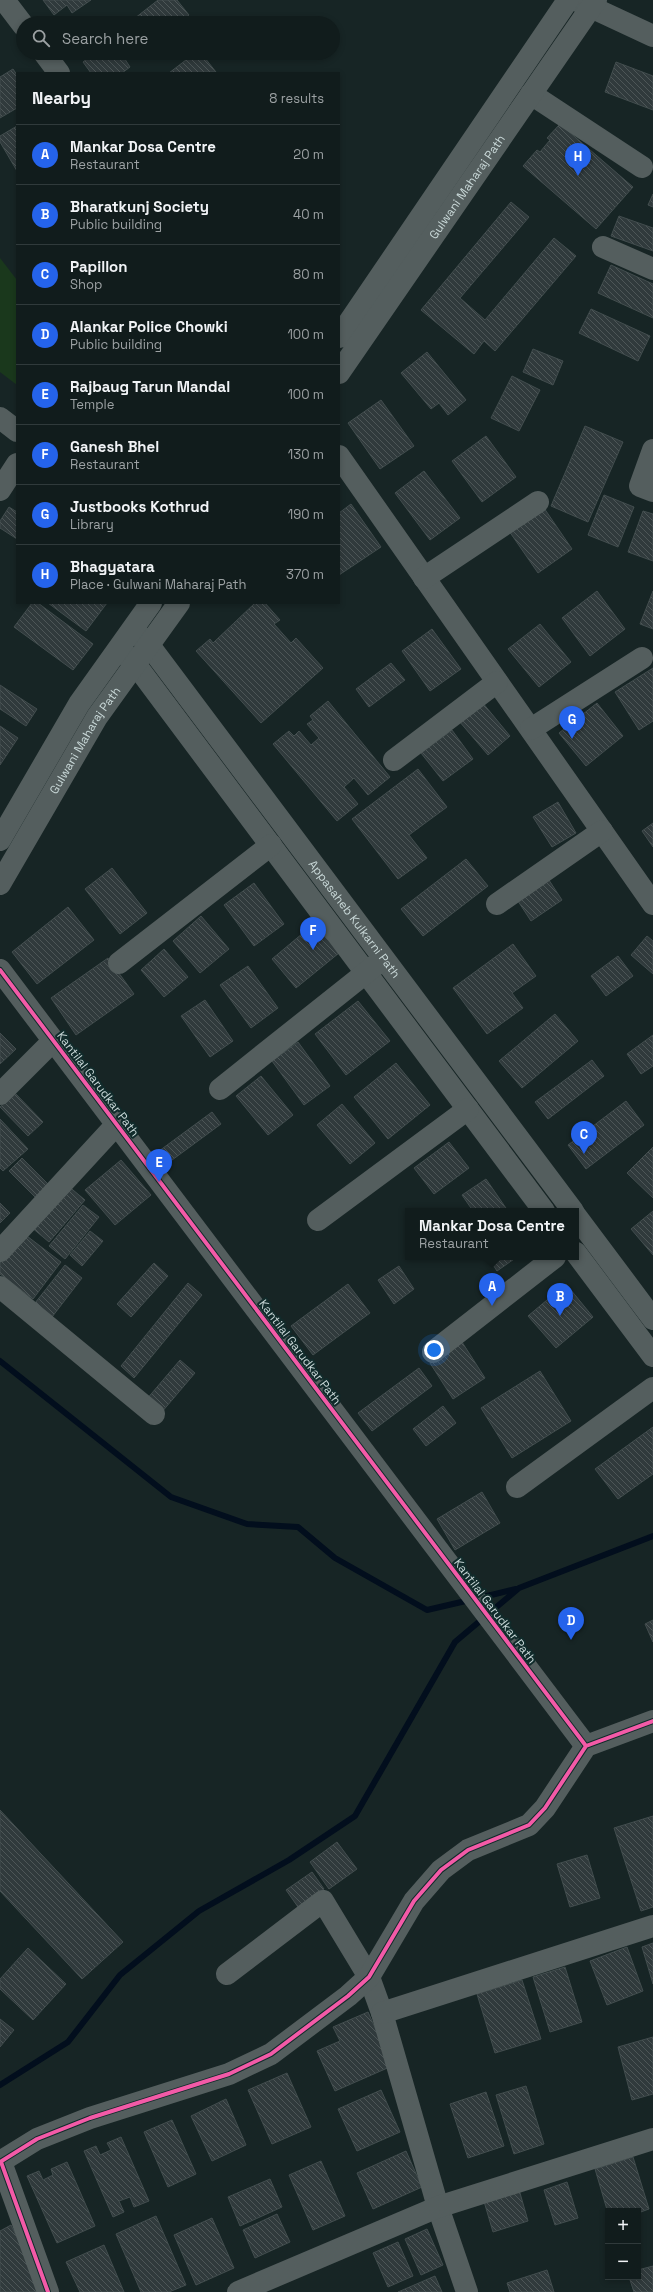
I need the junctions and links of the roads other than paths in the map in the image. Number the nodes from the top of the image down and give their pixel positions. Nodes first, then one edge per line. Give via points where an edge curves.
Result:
1 (4, 0) edge
2 (568, 0) edge
3 (587, 2) edge
4 (16, 16) edge
5 (653, 36) edge
6 (49, 60) edge
7 (58, 72) edge
8 (531, 94) junction
9 (642, 167) dead end
10 (603, 247) dead end
11 (653, 269) edge
12 (340, 336) edge
13 (340, 372) edge
14 (0, 418) edge
15 (16, 430) edge
16 (653, 450) edge
17 (340, 457) edge
18 (16, 466) edge
19 (0, 490) edge
20 (653, 491) edge
21 (538, 502) dead end
22 (424, 578) junction
23 (150, 604) edge
24 (178, 604) edge
25 (133, 629) junction
26 (149, 646) junction
27 (120, 649) junction
28 (642, 658) dead end
29 (136, 665) junction
30 (497, 682) junction
31 (530, 729) junction
32 (394, 760) dead end
33 (602, 831) junction
34 (0, 839) edge
35 (271, 845) junction
36 (0, 884) edge
37 (497, 904) dead end
38 (653, 904) edge
39 (384, 959) junction
40 (119, 963) dead end
41 (0, 970) edge
42 (366, 973) junction
43 (53, 1041) junction
44 (220, 1089) dead end
45 (0, 1094) edge
46 (468, 1109) junction
47 (116, 1125) junction
48 (542, 1208) edge
49 (570, 1208) edge
50 (318, 1220) dead end
51 (579, 1220) edge
52 (0, 1251) edge
53 (579, 1257) edge
54 (550, 1260) edge
55 (0, 1287) edge
56 (653, 1318) edge
57 (434, 1352) dead end
58 (653, 1356) edge
59 (653, 1388) edge
60 (154, 1414) dead end
61 (517, 1487) dead end
62 (653, 1721) edge
63 (586, 1746) junction
64 (653, 1926) edge
65 (227, 1974) dead end
66 (369, 1977) junction
67 (382, 2013) junction
68 (653, 2139) edge
69 (0, 2162) edge
70 (438, 2207) junction
71 (48, 2292) edge
72 (238, 2292) edge
73 (467, 2292) edge

1 - 4 street
2 - 12 street, Gulwani Maharaj Path
3 - 5 street
3 - 8 street, Gulwani Maharaj Path
6 - 7 street
8 - 9 street
8 - 13 street, Gulwani Maharaj Path
10 - 11 street
14 - 15 street
16 - 20 street via 640,486
17 - 22 street
18 - 19 street
21 - 22 street
22 - 30 street
23 - 25 street, Gulwani Maharaj Path
24 - 26 street, Gulwani Maharaj Path
25 - 26 street, Appasaheb Kulkarni Path
25 - 27 street, Gulwani Maharaj Path
26 - 29 street, Gulwani Maharaj Path
26 - 39 street, Appasaheb Kulkarni Path
27 - 29 street, Appasaheb Kulkarni Path
27 - 34 street, Gulwani Maharaj Path via 79,704
28 - 31 street
29 - 35 street, Appasaheb Kulkarni Path
29 - 36 street, Gulwani Maharaj Path via 98,717
30 - 31 street
30 - 32 street
31 - 33 street
33 - 37 street
33 - 38 street
35 - 40 street
35 - 42 street, Appasaheb Kulkarni Path
39 - 42 street
39 - 49 street, Appasaheb Kulkarni Path
41 - 43 street, Kantilal Garudkar Path
42 - 44 street
42 - 46 street, Appasaheb Kulkarni Path
43 - 45 street
43 - 47 street, Kantilal Garudkar Path
46 - 48 street, Appasaheb Kulkarni Path
46 - 50 street
47 - 52 street
47 - 63 street, Kantilal Garudkar Path
51 - 56 street
53 - 58 street
54 - 57 street
55 - 60 street
59 - 61 street
62 - 63 street
63 - 66 street via 545,1808 530,1825 468,1850 441,1870 414,1901
64 - 67 street
65 - 66 street via 323,1901
66 - 67 street
66 - 69 street via 271,2054 228,2074 90,2118 37,2139
67 - 70 street
68 - 70 street
69 - 71 street
70 - 72 street
70 - 73 street

